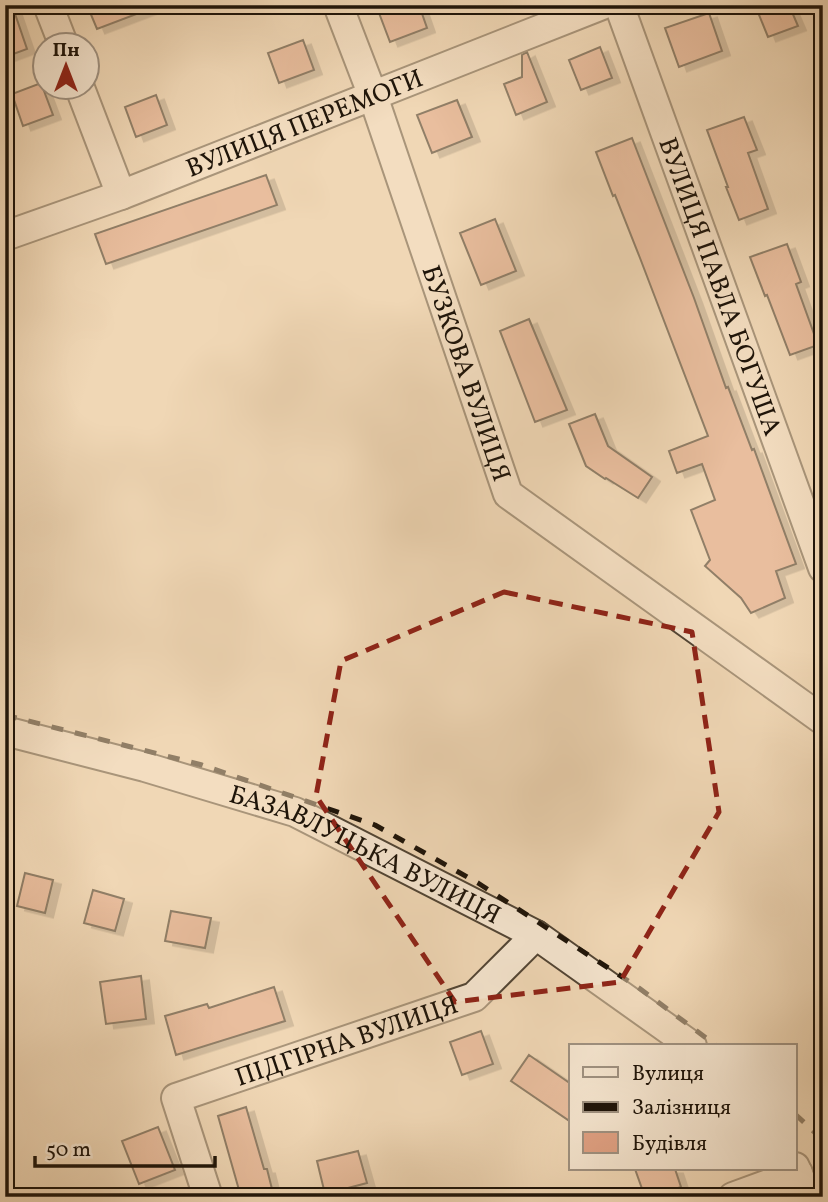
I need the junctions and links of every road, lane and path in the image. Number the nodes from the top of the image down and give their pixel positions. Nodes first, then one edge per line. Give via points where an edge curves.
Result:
1 (48, 5) edge
2 (338, 5) edge
3 (602, 5) edge
4 (619, 5) edge
5 (59, 32) edge
6 (373, 96) junction
7 (85, 102) edge
8 (121, 195) junction
9 (5, 236) edge
10 (823, 568) edge
11 (823, 720) edge
12 (5, 731) edge
13 (536, 935) junction
14 (689, 1044) edge
15 (800, 1179) edge
16 (208, 1197) edge
17 (733, 1197) edge

1 - 5 street
2 - 6 street, БУЗКОВА ВУЛИЦЯ
3 - 6 street, ВУЛИЦЯ ПЕРЕМОГИ
4 - 10 street, ВУЛИЦЯ ПАВЛА БОГУША
6 - 8 street, ВУЛИЦЯ ПЕРЕМОГИ
6 - 11 street, БУЗКОВА ВУЛИЦЯ via 508,494
7 - 8 street
8 - 9 street, ВУЛИЦЯ ПЕРЕМОГИ
12 - 13 street, БАЗАВЛУЦЬКА ВУЛИЦЯ via 295,812
13 - 14 street, БАЗАВЛУЦЬКА ВУЛИЦЯ
13 - 16 street, ПІДГІРНА ВУЛИЦЯ via 474,997 176,1098
15 - 17 street

